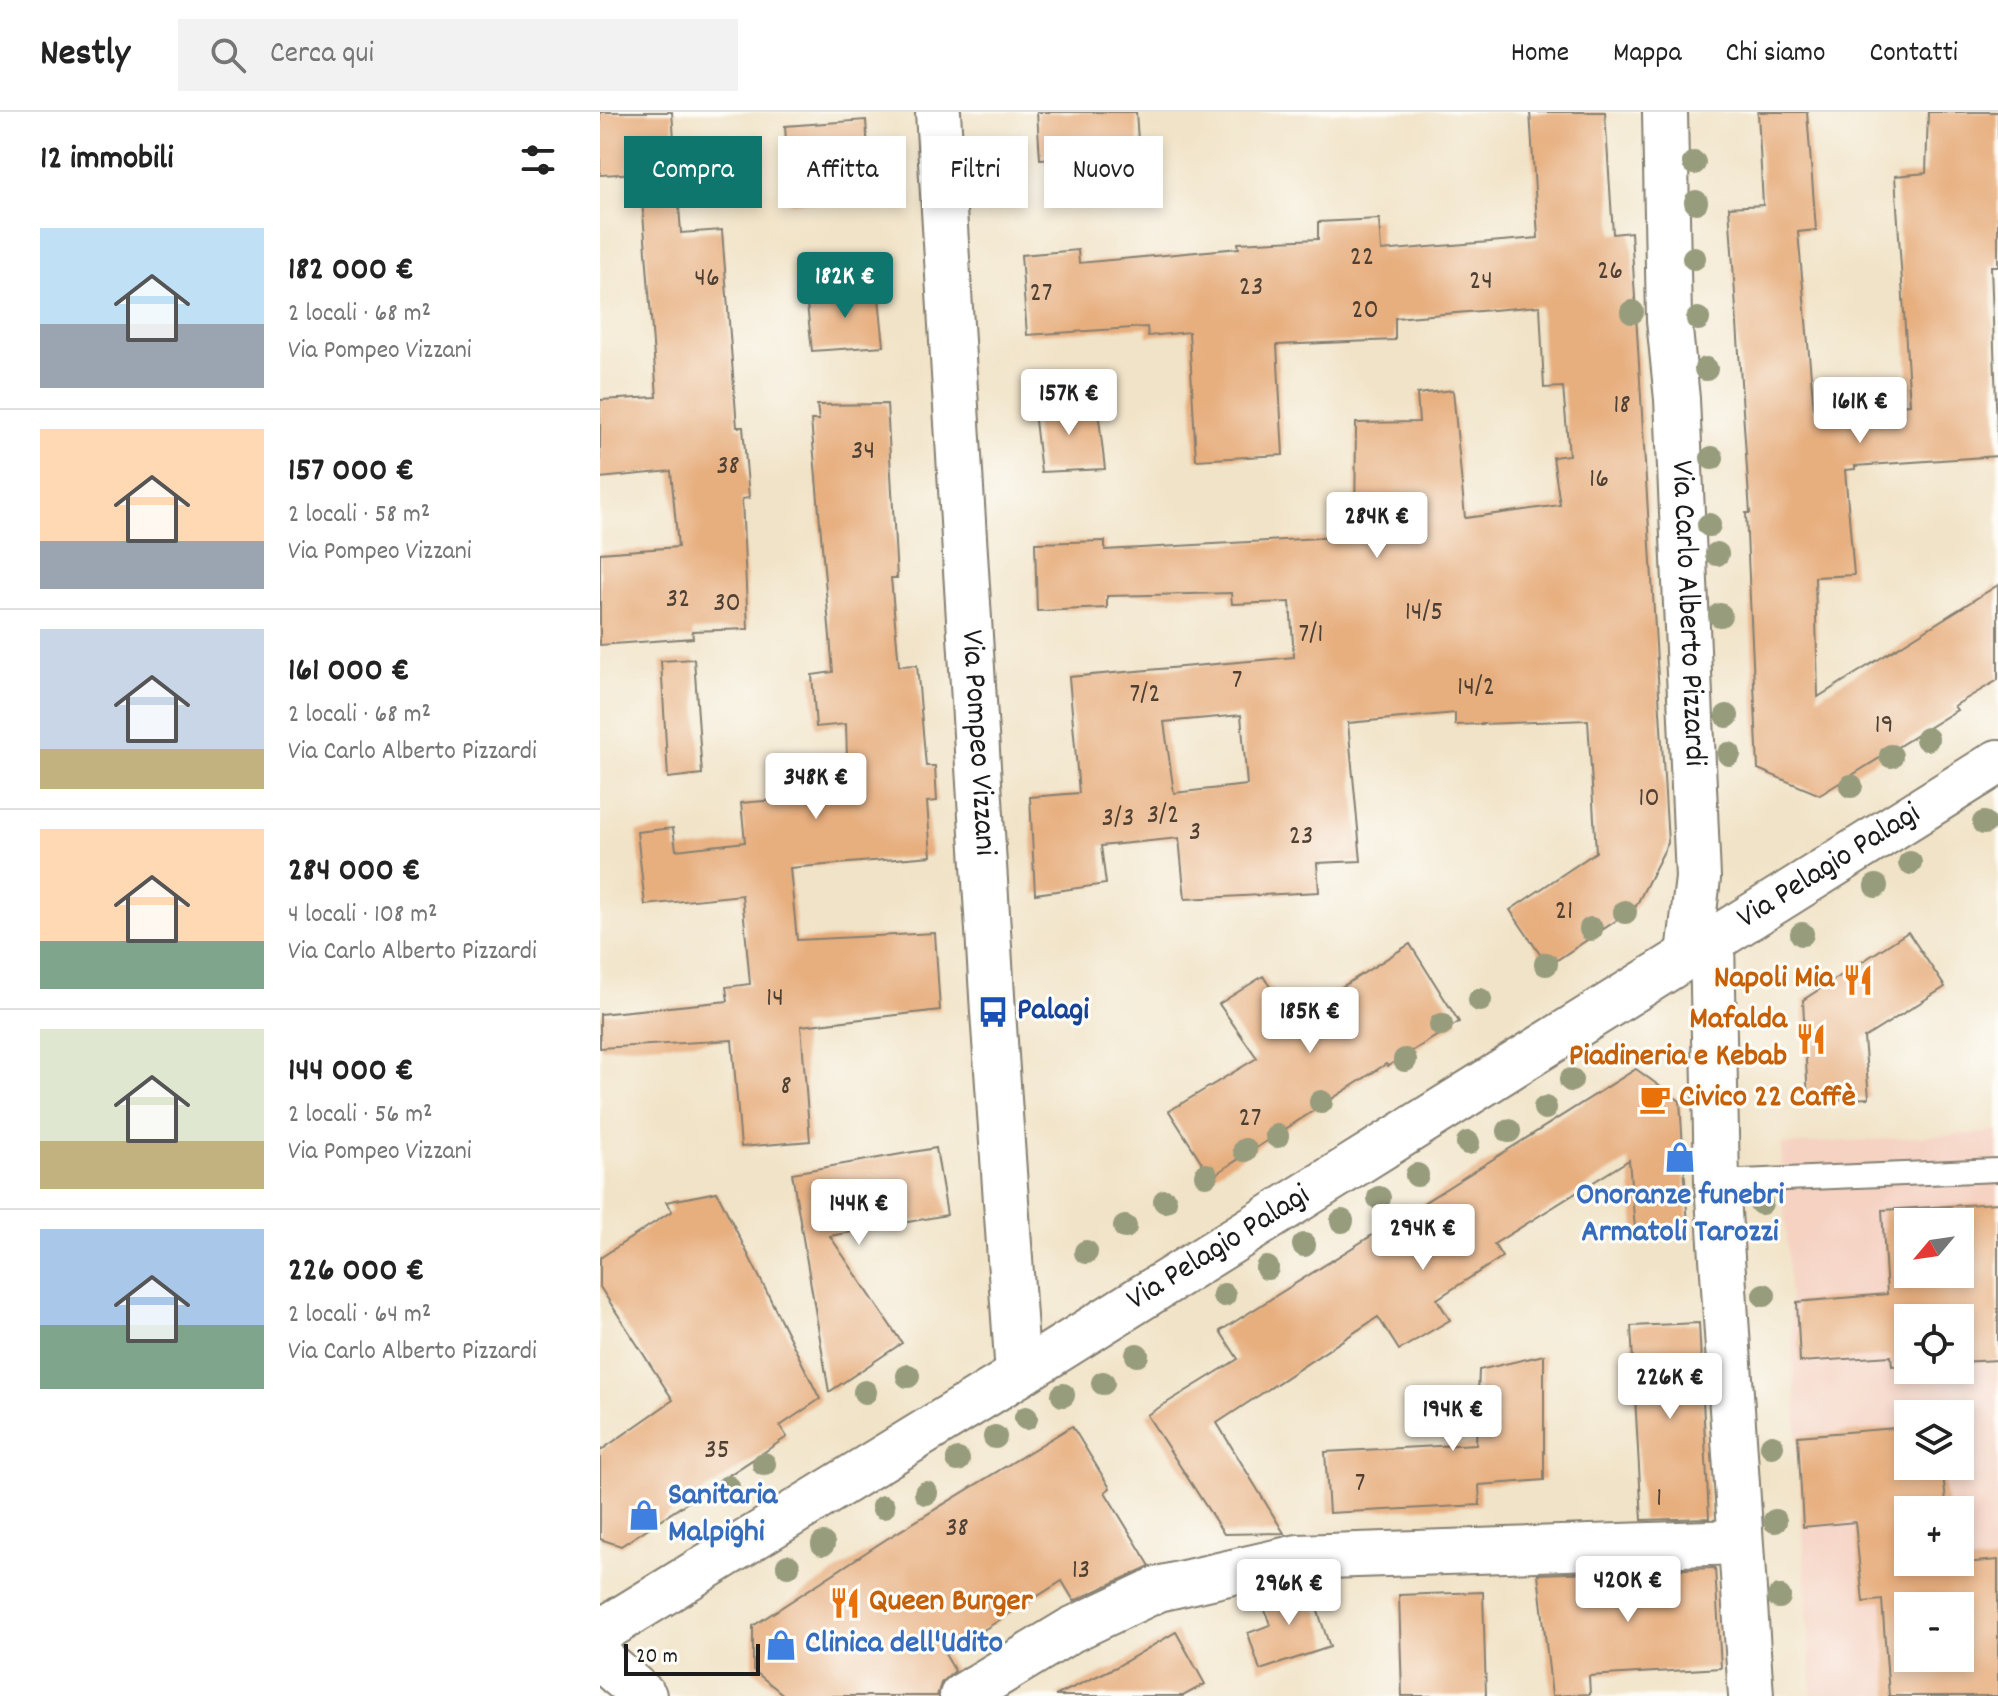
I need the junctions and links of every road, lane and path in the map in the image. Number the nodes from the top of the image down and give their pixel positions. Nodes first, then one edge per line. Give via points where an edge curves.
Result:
1 (938, 112) edge
2 (1665, 112) edge
3 (1998, 762) edge
4 (1700, 947) junction
5 (1998, 1170) edge
6 (1717, 1182) junction
7 (1018, 1375) junction
8 (1739, 1542) junction
9 (600, 1632) edge
10 (600, 1658) edge
11 (644, 1696) edge
12 (962, 1696) edge
13 (1751, 1696) edge

1 - 7 street, Via Pompeo Vizzani
2 - 4 street, Via Carlo Alberto Pizzardi via 1669,320 1678,414
3 - 4 street, Via Pelagio Palagi
4 - 6 street, Via Carlo Alberto Pizzardi
4 - 7 street, Via Pelagio Palagi
5 - 6 lane
6 - 8 street, Via Carlo Alberto Pizzardi
7 - 9 street, Via Pelagio Palagi
8 - 12 street via 1298,1557 1158,1589 1071,1630
8 - 13 street, Via Carlo Alberto Pizzardi
10 - 11 street

